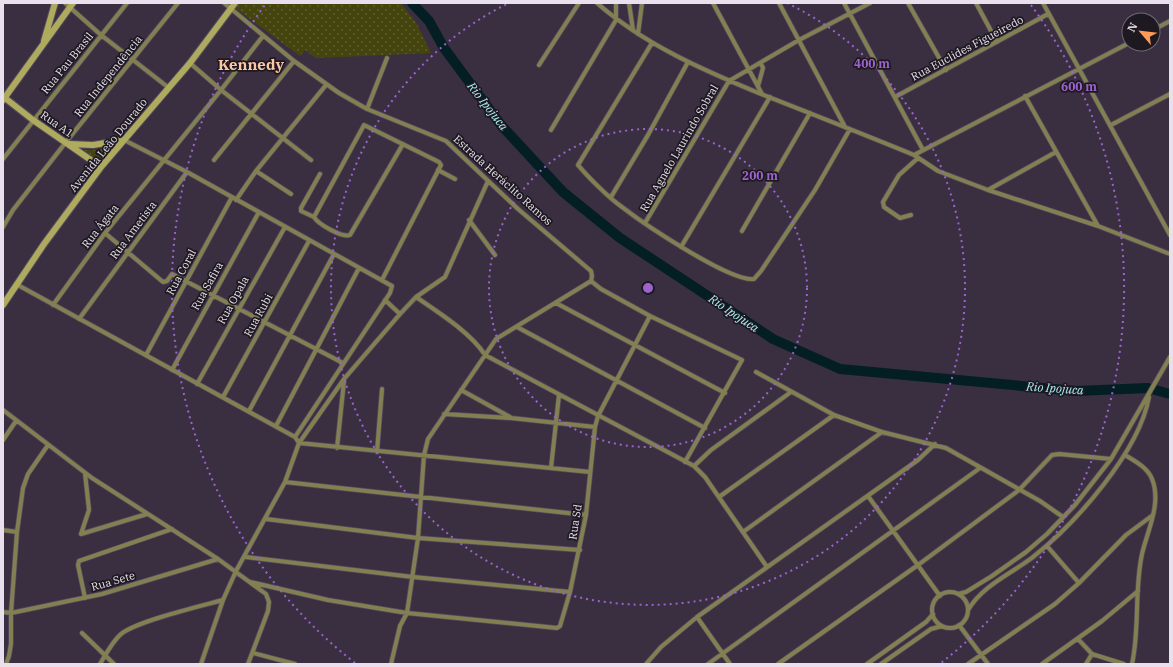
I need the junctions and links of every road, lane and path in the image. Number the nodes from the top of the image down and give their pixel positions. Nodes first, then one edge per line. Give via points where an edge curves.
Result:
1 (55, 3) edge
2 (127, 3) edge
3 (178, 3) edge
4 (224, 3) edge
5 (579, 3) edge
6 (597, 3) edge
7 (616, 3) edge
8 (629, 3) edge
9 (642, 3) edge
10 (713, 3) edge
11 (779, 3) edge
12 (844, 3) edge
13 (870, 3) edge
14 (908, 3) edge
15 (976, 3) edge
16 (1043, 3) edge
17 (69, 5) edge
18 (233, 6) edge
19 (850, 14) junction
20 (1048, 14) junction
21 (616, 20) junction
22 (1170, 21) edge
23 (1161, 26) edge
24 (633, 30) junction
25 (638, 34) junction
26 (101, 35) junction
27 (263, 36) junction
28 (799, 40) junction
29 (997, 42) junction
30 (652, 43) junction
31 (1121, 47) edge
32 (42, 48) junction
33 (387, 58) dead end
34 (132, 60) junction
35 (294, 62) junction
36 (688, 62) junction
37 (190, 63) junction
38 (761, 64) junction
39 (539, 65) dead end
40 (749, 69) junction
41 (1079, 69) junction
42 (946, 70) junction
43 (729, 81) junction
44 (326, 85) junction
45 (758, 86) junction
46 (169, 88) junction
47 (221, 90) junction
48 (762, 94) junction
49 (1170, 94) edge
50 (1025, 96) junction
51 (770, 97) junction
52 (895, 97) junction
53 (4, 98) edge
54 (367, 109) junction
55 (251, 114) junction
56 (810, 114) junction
57 (33, 120) junction
58 (1111, 125) junction
59 (844, 126) junction
60 (850, 129) junction
61 (551, 130) dead end
62 (282, 138) junction
63 (124, 140) junction
64 (67, 143) junction
65 (402, 144) junction
66 (923, 150) junction
67 (1056, 152) junction
68 (914, 155) junction
69 (918, 158) junction
70 (3, 159) edge
71 (164, 160) junction
72 (214, 160) dead end
73 (311, 160) dead end
74 (101, 167) junction
75 (438, 170) junction
76 (256, 171) junction
77 (187, 172) junction
78 (320, 174) dead end
79 (455, 179) dead end
80 (488, 181) junction
81 (988, 190) junction
82 (291, 194) dead end
83 (611, 197) junction
84 (234, 198) junction
85 (259, 212) junction
86 (3, 215) edge
87 (911, 215) dead end
88 (314, 217) junction
89 (8, 218) junction
90 (469, 220) junction
91 (645, 223) junction
92 (1098, 226) junction
93 (3, 227) edge
94 (285, 227) junction
95 (742, 231) dead end
96 (105, 233) junction
97 (1170, 233) edge
98 (309, 241) junction
99 (681, 247) junction
100 (127, 251) junction
101 (334, 254) junction
102 (1170, 254) edge
103 (494, 255) dead end
104 (359, 268) junction
105 (382, 280) junction
106 (186, 281) junction
107 (591, 281) junction
108 (16, 284) junction
109 (212, 294) junction
110 (416, 297) junction
111 (385, 300) junction
112 (556, 303) junction
113 (3, 305) edge
114 (53, 305) junction
115 (238, 308) junction
116 (400, 314) junction
117 (650, 316) junction
118 (79, 319) junction
119 (264, 322) junction
120 (517, 327) junction
121 (289, 336) junction
122 (635, 346) junction
123 (315, 349) junction
124 (146, 355) junction
125 (485, 355) junction
126 (1170, 357) edge
127 (343, 364) junction
128 (172, 370) junction
129 (756, 372) dead end
130 (344, 379) junction
131 (618, 380) junction
132 (197, 384) junction
133 (382, 389) dead end
134 (461, 390) junction
135 (791, 392) junction
136 (1151, 392) junction
137 (725, 393) junction
138 (559, 395) junction
139 (223, 397) junction
140 (3, 410) edge
141 (249, 412) junction
142 (444, 414) junction
143 (834, 415) junction
144 (598, 416) junction
145 (511, 418) junction
146 (16, 421) junction
147 (556, 423) junction
148 (276, 426) junction
149 (595, 427) junction
150 (705, 428) junction
151 (882, 432) junction
152 (295, 437) junction
153 (3, 440) edge
154 (299, 443) junction
155 (935, 444) junction
156 (48, 445) junction
157 (337, 448) junction
158 (377, 452) junction
159 (424, 455) junction
160 (1125, 455) junction
161 (1111, 459) junction
162 (685, 462) junction
163 (694, 466) junction
164 (551, 468) junction
165 (980, 468) junction
166 (590, 472) junction
167 (85, 474) junction
168 (285, 482) junction
169 (1019, 490) junction
170 (868, 496) junction
171 (422, 498) junction
172 (719, 498) junction
173 (147, 514) junction
174 (586, 515) junction
175 (1153, 515) junction
176 (1063, 517) junction
177 (266, 519) junction
178 (172, 529) junction
179 (3, 530) edge
180 (893, 531) junction
181 (17, 532) junction
182 (743, 532) junction
183 (418, 538) junction
184 (1047, 546) junction
185 (580, 550) junction
186 (246, 557) junction
187 (218, 559) junction
188 (918, 565) junction
189 (767, 567) junction
190 (236, 571) junction
191 (413, 577) junction
192 (250, 582) junction
193 (1079, 583) junction
194 (1138, 591) junction
195 (570, 592) junction
196 (958, 594) junction
197 (940, 596) junction
198 (85, 598) junction
199 (223, 600) junction
200 (968, 610) junction
201 (3, 612) edge
202 (11, 613) junction
203 (407, 613) junction
204 (933, 614) junction
205 (697, 616) junction
206 (959, 625) junction
207 (942, 626) junction
208 (82, 633) dead end
209 (1078, 639) junction
210 (722, 652) junction
211 (253, 653) junction
212 (981, 654) junction
213 (1092, 654) junction
214 (105, 655) junction
215 (6, 664) edge
216 (100, 664) edge
217 (114, 664) edge
218 (201, 664) edge
219 (248, 664) edge
220 (295, 664) edge
221 (391, 664) edge
222 (646, 664) edge
223 (708, 664) edge
224 (730, 664) edge
225 (778, 664) edge
226 (867, 664) edge
227 (881, 664) edge
228 (968, 664) edge
229 (988, 664) edge
230 (1042, 664) edge
231 (1086, 664) edge
232 (1124, 664) edge
233 (1132, 664) edge

1 - 32 main road
2 - 26 street, Rua Pau Brasil
3 - 34 street, Rua Independência
4 - 18 street, Estrada Heráclito Ramos
5 - 39 street
6 - 21 street
7 - 21 street
8 - 24 street
9 - 25 street
10 - 40 street
11 - 28 street
12 - 19 street
13 - 19 street
14 - 42 street
15 - 29 street
16 - 20 street
17 - 26 street
17 - 32 main road
18 - 27 street, Estrada Heráclito Ramos
18 - 37 main road, Avenida Leão Dourado
19 - 28 street
19 - 52 street
20 - 29 street, Rua Euclides Figueiredo
20 - 41 street
21 - 24 street
21 - 61 street
22 - 23 street
24 - 25 street
25 - 30 street
26 - 34 street
26 - 57 street, Rua Pau Brasil
27 - 35 street, Estrada Heráclito Ramos
27 - 47 street, Rua Ágata
28 - 38 street
28 - 59 street
29 - 42 street, Rua Euclides Figueiredo
30 - 36 street
30 - 83 street via 578,165
31 - 41 street
32 - 53 main road
33 - 54 street
34 - 46 street
34 - 64 street, Rua Independência
35 - 44 street, Estrada Heráclito Ramos
35 - 55 street
36 - 43 street
36 - 83 street
37 - 46 main road, Avenida Leão Dourado
37 - 47 street
38 - 40 street
38 - 45 street via 763,68
40 - 43 street
40 - 45 street
41 - 50 street
41 - 58 street
42 - 52 street, Rua Euclides Figueiredo
43 - 48 street
43 - 91 street, Rua Agnelo Laurindo Sobral
44 - 54 street, Estrada Heráclito Ramos
44 - 62 street, Rua Coral
45 - 48 street
46 - 63 main road, Avenida Leão Dourado
47 - 55 street
47 - 71 street, Rua Ágata
48 - 51 street
49 - 58 street
50 - 66 street
50 - 67 street
51 - 56 street
51 - 99 street
52 - 66 street
53 - 57 main road, Rua A1
54 - 80 street, Estrada Heráclito Ramos via 446,141
55 - 62 street
55 - 72 street
56 - 59 street
56 - 95 street
57 - 64 main road, Rua A1
57 - 70 street, Rua Pau Brasil
58 - 97 street
59 - 60 street
60 - 68 street
60 - 99 street via 815,190 754,279 740,278
62 - 73 street
62 - 76 street, Rua Coral
63 - 64 main road via 93,145
63 - 71 street
63 - 74 main road, Avenida Leão Dourado
64 - 74 main road, Rua A1
64 - 89 street, Rua Independência
65 - 75 street via 439,162 441,165
65 - 88 street via 364,125
65 - 88 street via 350,236 319,224
66 - 68 street
67 - 81 street
67 - 92 street
68 - 69 street
69 - 81 street via 938,172
69 - 87 street via 899,175 883,202 884,207 900,218
71 - 77 street
71 - 96 street, Rua Ágata
74 - 108 main road, Avenida Leão Dourado
75 - 79 street
75 - 105 street
76 - 82 street
76 - 84 street, Rua Coral
77 - 84 street
77 - 100 street, Rua Ametista
78 - 88 street via 301,208 301,211
80 - 90 street
80 - 107 street, Estrada Heráclito Ramos via 591,271
81 - 92 street
83 - 91 street
84 - 85 street
84 - 106 street, Rua Coral
85 - 94 street
85 - 109 street, Rua Safira
86 - 89 street
89 - 93 street, Rua Independência
90 - 103 street
90 - 110 street via 445,277
91 - 99 street
92 - 102 street
94 - 98 street
94 - 115 street, Rua Opala
96 - 100 street
96 - 114 street, Rua Ágata
98 - 101 street
98 - 119 street, Rua Rubi
100 - 106 street via 163,282 172,274
100 - 118 street, Rua Ametista
101 - 104 street
101 - 121 street
104 - 105 street
104 - 123 street
105 - 111 street via 392,286
106 - 109 street
106 - 124 street, Rua Coral
107 - 112 street
107 - 117 street via 601,290
108 - 113 main road, Avenida Leão Dourado
108 - 114 street
109 - 115 street
109 - 128 street, Rua Safira
110 - 116 street
110 - 125 street via 446,318
111 - 116 street
111 - 127 street
112 - 120 street
112 - 122 street
114 - 118 street
115 - 119 street
115 - 132 street, Rua Opala
116 - 130 street
117 - 122 street, Rua Sd
117 - 137 street via 742,360
118 - 124 street
119 - 121 street
119 - 139 street, Rua Rubi
120 - 125 street via 496,339
120 - 131 street
121 - 123 street
121 - 141 street
122 - 131 street, Rua Sd
122 - 137 street
123 - 127 street
123 - 148 street
124 - 128 street
125 - 134 street
125 - 138 street
126 - 136 street
127 - 152 street
128 - 132 street
129 - 135 street
130 - 154 street
130 - 157 street
131 - 144 street, Rua Sd
131 - 150 street
132 - 139 street
133 - 158 street
134 - 142 street
134 - 145 street
135 - 143 street
135 - 163 street via 711,450
136 - 160 street via 1137,434
136 - 161 street
137 - 150 street
138 - 144 street
138 - 147 street
139 - 141 street
140 - 146 street
141 - 148 street
142 - 145 street
142 - 159 street via 428,439
143 - 151 street
143 - 172 street
144 - 149 street, Rua Sd
144 - 162 street
145 - 147 street
146 - 153 street
146 - 156 street
147 - 149 street
147 - 164 street
148 - 152 street
149 - 166 street, Rua Sd
150 - 162 street
151 - 155 street
151 - 182 street
152 - 154 street
154 - 157 street
154 - 168 street
155 - 165 street
155 - 170 street via 918,460
156 - 167 street
156 - 181 street via 25,482
157 - 158 street
158 - 159 street
159 - 164 street
159 - 171 street
160 - 175 street via 1138,463 1152,479 1155,492
160 - 184 street via 1084,506
161 - 169 street via 1052,455
161 - 176 street
162 - 163 street
163 - 172 street
164 - 166 street
165 - 169 street
165 - 180 street
166 - 174 street, Rua Sd
167 - 173 street
167 - 173 street via 89,510 81,534
168 - 171 street
168 - 177 street
169 - 176 street
169 - 188 street
170 - 180 street
170 - 189 street
171 - 174 street
171 - 183 street
172 - 182 street
173 - 178 street
174 - 185 street, Rua Sd
175 - 193 street via 1126,535
175 - 194 street via 1142,554
176 - 196 street via 1026,552 992,576
177 - 183 street
177 - 186 street
178 - 187 street
178 - 198 street via 79,561
179 - 181 street
180 - 188 street
180 - 210 street
181 - 202 street
182 - 189 street
183 - 185 street
183 - 191 street
184 - 193 street
184 - 200 street via 976,597
185 - 195 street, Rua Sd
186 - 190 street
186 - 191 street
187 - 190 street
187 - 198 street, Rua Sete
188 - 197 street
188 - 225 street
189 - 205 street
190 - 192 street
190 - 199 street
191 - 195 street
191 - 203 street
192 - 203 street via 328,600
192 - 211 street via 263,590 268,597 268,611
193 - 212 street via 1055,604
194 - 209 street
194 - 233 street via 1137,631
195 - 203 street, Rua Sd via 562,624 557,628
196 - 197 street via 952,592
196 - 200 street via 966,602
197 - 204 street via 933,606
198 - 202 street, Rua Sete
199 - 214 street via 132,628 117,637
199 - 218 street
200 - 206 street
201 - 202 street, Rua Sete
202 - 215 street via 11,644
203 - 221 street via 400,626
204 - 207 street
204 - 226 street via 926,622
205 - 210 street
205 - 222 street via 661,647
206 - 207 street via 948,628
206 - 212 street
207 - 227 street via 931,629
208 - 214 street
209 - 213 street
209 - 230 street
210 - 223 street
210 - 224 street
211 - 219 street
211 - 220 street
212 - 228 street
212 - 229 street
213 - 231 street
213 - 232 street
214 - 216 street
214 - 217 street

